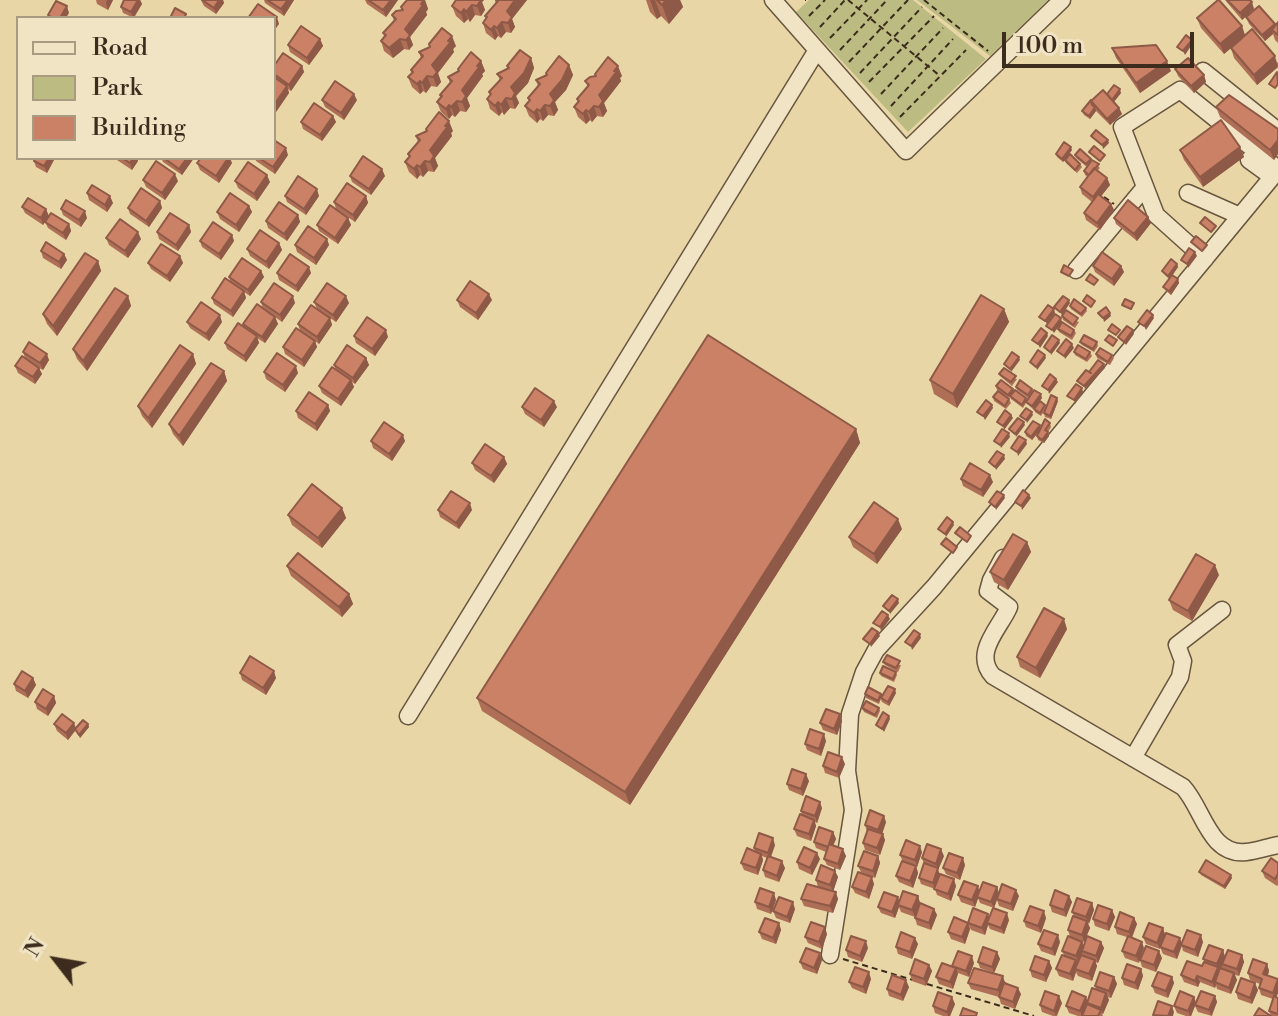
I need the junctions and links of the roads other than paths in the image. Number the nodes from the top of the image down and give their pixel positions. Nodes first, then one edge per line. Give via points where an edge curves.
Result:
1 (773, 0) edge
2 (1062, 0) edge
3 (817, 50) junction
4 (1203, 71) edge
5 (1278, 131) edge
6 (1249, 160) dead end
7 (1276, 172) edge
8 (1145, 187) junction
9 (1188, 193) dead end
10 (1240, 216) junction
11 (1205, 259) junction
12 (1076, 270) edge
13 (1009, 547) edge
14 (1222, 610) dead end
15 (408, 716) dead end
16 (1133, 758) junction
17 (1278, 845) edge
18 (830, 955) road end

1 - 3 street
2 - 3 street via 906,151
3 - 15 street
4 - 5 street
6 - 7 street
7 - 8 street via 1180,90 1122,127
7 - 10 street
8 - 11 street via 1156,215
8 - 12 street
9 - 10 street
10 - 11 street
11 - 18 street via 876,650 864,672 848,728 853,810
13 - 16 street via 988,585 988,591 1009,607 986,649 988,671
14 - 16 street via 1177,645 1183,661 1180,677
16 - 17 street via 1183,787 1224,846 1247,852

